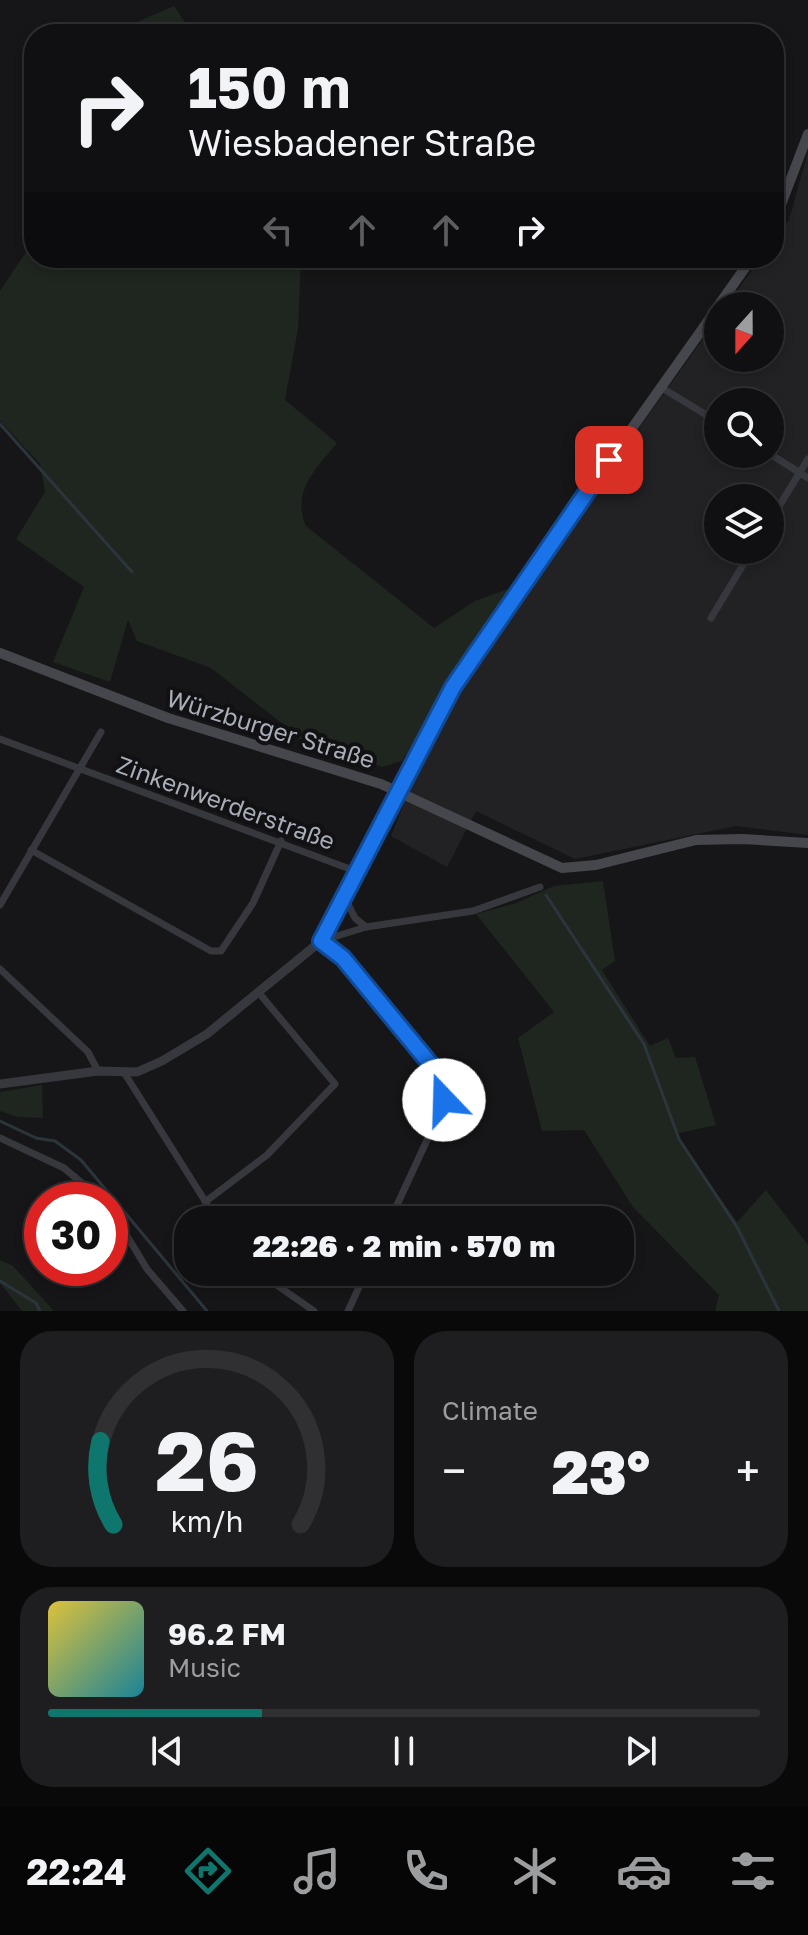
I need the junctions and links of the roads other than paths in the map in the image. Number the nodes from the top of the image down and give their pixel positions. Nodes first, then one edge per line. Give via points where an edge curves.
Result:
1 (808, 134) edge
2 (784, 197) edge
3 (745, 268) edge
4 (728, 292) edge
5 (704, 326) edge
6 (662, 388) junction
7 (704, 414) edge
8 (808, 459) edge
9 (784, 463) edge
10 (800, 473) junction
11 (808, 478) edge
12 (784, 499) edge
13 (744, 564) edge
14 (711, 618) dead end
15 (0, 653) edge
16 (101, 732) dead end
17 (0, 739) edge
18 (79, 771) junction
19 (398, 791) junction
20 (281, 841) junction
21 (808, 843) edge
22 (31, 850) junction
23 (358, 872) junction
24 (540, 887) dead end
25 (345, 898) junction
26 (0, 905) edge
27 (366, 927) junction
28 (321, 941) junction
29 (0, 969) edge
30 (259, 993) junction
31 (98, 1071) junction
32 (125, 1074) junction
33 (0, 1084) edge
34 (0, 1138) edge
35 (81, 1182) edge
36 (205, 1202) junction
37 (208, 1206) edge
38 (396, 1206) edge
39 (128, 1238) edge
40 (278, 1286) edge
41 (360, 1286) edge
42 (183, 1311) edge
43 (314, 1311) edge
44 (348, 1311) edge

1 - 2 main road
3 - 4 main road
5 - 6 main road
6 - 7 street
6 - 19 main road via 486,634
8 - 10 street
9 - 10 street
10 - 11 street
10 - 12 street
13 - 14 street
15 - 19 main road, Würzburger Straße via 125,703
16 - 18 street
17 - 18 street, Zinkenwerderstraße
18 - 20 street, Zinkenwerderstraße
18 - 22 street
19 - 21 main road, Würzburger Straße via 562,868 718,838
19 - 23 street
20 - 22 street via 253,903 221,951 211,951
20 - 23 street, Zinkenwerderstraße
22 - 26 street
23 - 25 street
24 - 27 street via 473,911
25 - 27 street
25 - 28 street
27 - 28 street
28 - 30 street
28 - 38 street via 343,958 444,1084 441,1110
29 - 31 street via 88,1052
30 - 32 street via 185,1048 149,1068
30 - 36 street via 335,1084 267,1155
31 - 32 street
31 - 33 street
32 - 36 street
34 - 35 street via 64,1168
36 - 37 street
39 - 42 street
40 - 43 street
41 - 44 street

